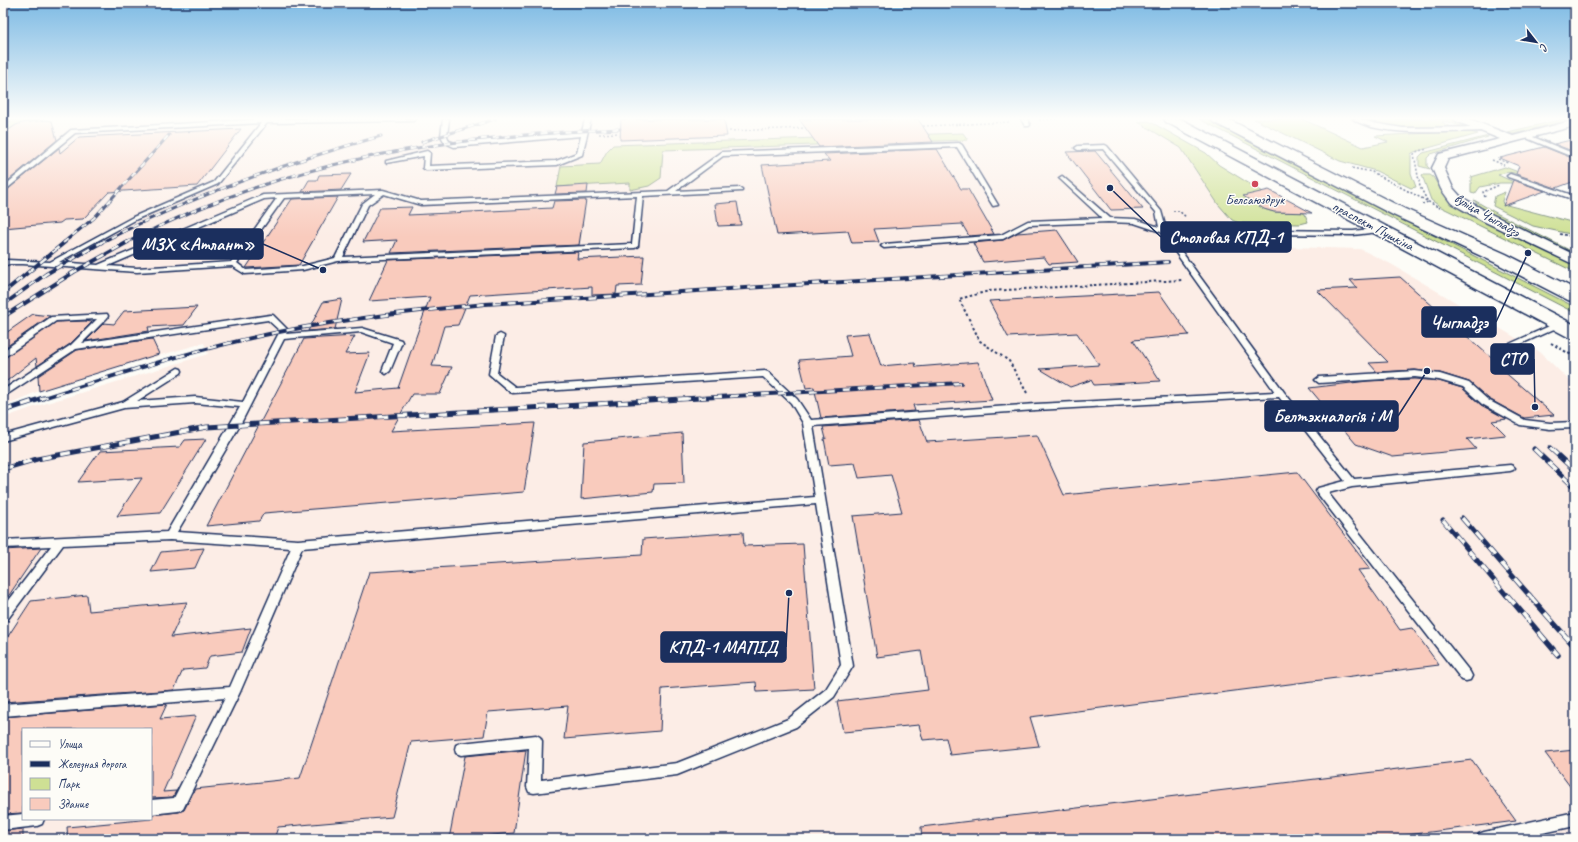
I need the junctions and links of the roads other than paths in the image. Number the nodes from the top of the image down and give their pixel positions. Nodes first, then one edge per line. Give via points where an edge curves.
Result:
1 (40, 158) edge
2 (236, 158) edge
3 (406, 158) edge
4 (427, 158) edge
5 (569, 158) edge
6 (716, 158) edge
7 (967, 158) edge
8 (1114, 158) edge
9 (1245, 158) edge
10 (1294, 158) edge
11 (1442, 158) edge
12 (388, 162) dead end
13 (1510, 176) dead end
14 (1062, 178) dead end
15 (3, 190) edge
16 (740, 190) dead end
17 (383, 192) junction
18 (669, 194) junction
19 (640, 195) junction
20 (282, 196) junction
21 (1575, 198) edge
22 (995, 205) dead end
23 (1108, 220) junction
24 (1163, 230) junction
25 (1379, 230) junction
26 (884, 246) dead end
27 (338, 259) junction
28 (1575, 262) edge
29 (4, 263) edge
30 (50, 264) junction
31 (233, 264) junction
32 (97, 268) junction
33 (1575, 296) edge
34 (1567, 329) edge
35 (500, 336) dead end
36 (281, 337) junction
37 (1509, 346) dead end
38 (74, 347) junction
39 (3, 355) edge
40 (178, 371) dead end
41 (386, 371) dead end
42 (1319, 380) dead end
43 (3, 394) edge
44 (1281, 394) junction
45 (124, 405) junction
46 (246, 405) junction
47 (808, 423) junction
48 (1575, 424) edge
49 (3, 438) edge
50 (1510, 468) dead end
51 (1352, 483) junction
52 (820, 500) junction
53 (170, 536) junction
54 (60, 541) junction
55 (3, 544) edge
56 (298, 544) junction
57 (3, 617) edge
58 (1466, 676) dead end
59 (234, 692) junction
60 (3, 710) edge
61 (461, 749) dead end
62 (152, 807) edge
63 (1575, 819) edge
64 (28, 820) edge
65 (3, 823) edge
66 (1484, 839) edge

1 - 15 lane
2 - 30 lane via 216,183 135,218
3 - 12 lane
4 - 5 lane via 426,168 557,163
6 - 18 lane
7 - 22 lane
8 - 24 lane via 1159,212
9 - 25 main road, праспект Пушкіна
10 - 33 main road, праспект Пушкіна via 1399,212
11 - 28 street, вуліца Чыгладзэ via 1438,168 1447,189 1456,200
13 - 21 lane
14 - 23 lane
16 - 18 lane
17 - 19 lane via 421,203
17 - 20 lane
17 - 27 lane via 366,204
18 - 19 lane
19 - 27 lane via 635,246
20 - 31 lane
20 - 32 lane via 263,197
23 - 24 lane via 1135,221
23 - 26 lane via 1028,223 1003,237
24 - 25 lane via 1353,233
24 - 44 lane
25 - 34 main road, праспект Пушкіна
27 - 31 lane via 303,268 245,272
29 - 30 lane
30 - 32 lane
31 - 32 lane via 137,270
34 - 37 lane
35 - 47 lane via 493,374 513,390 765,374 794,401
36 - 38 lane via 284,331 270,317
36 - 41 lane via 362,330 398,342
36 - 46 lane
38 - 39 lane via 104,316 54,319
38 - 43 lane
40 - 45 lane
42 - 48 lane via 1414,374 1440,377 1466,385 1485,402 1523,423 1550,426
44 - 47 lane via 1036,407
44 - 51 lane
45 - 46 lane via 195,400
45 - 49 lane
46 - 53 lane
47 - 52 lane
50 - 51 lane
51 - 58 lane via 1321,491
52 - 56 lane
52 - 61 lane via 848,666 830,693 792,723 677,770 534,787 536,741
53 - 54 lane
53 - 56 lane
54 - 55 lane
54 - 57 lane
56 - 59 lane
59 - 60 lane
59 - 62 lane via 178,804
63 - 66 lane
64 - 65 lane

